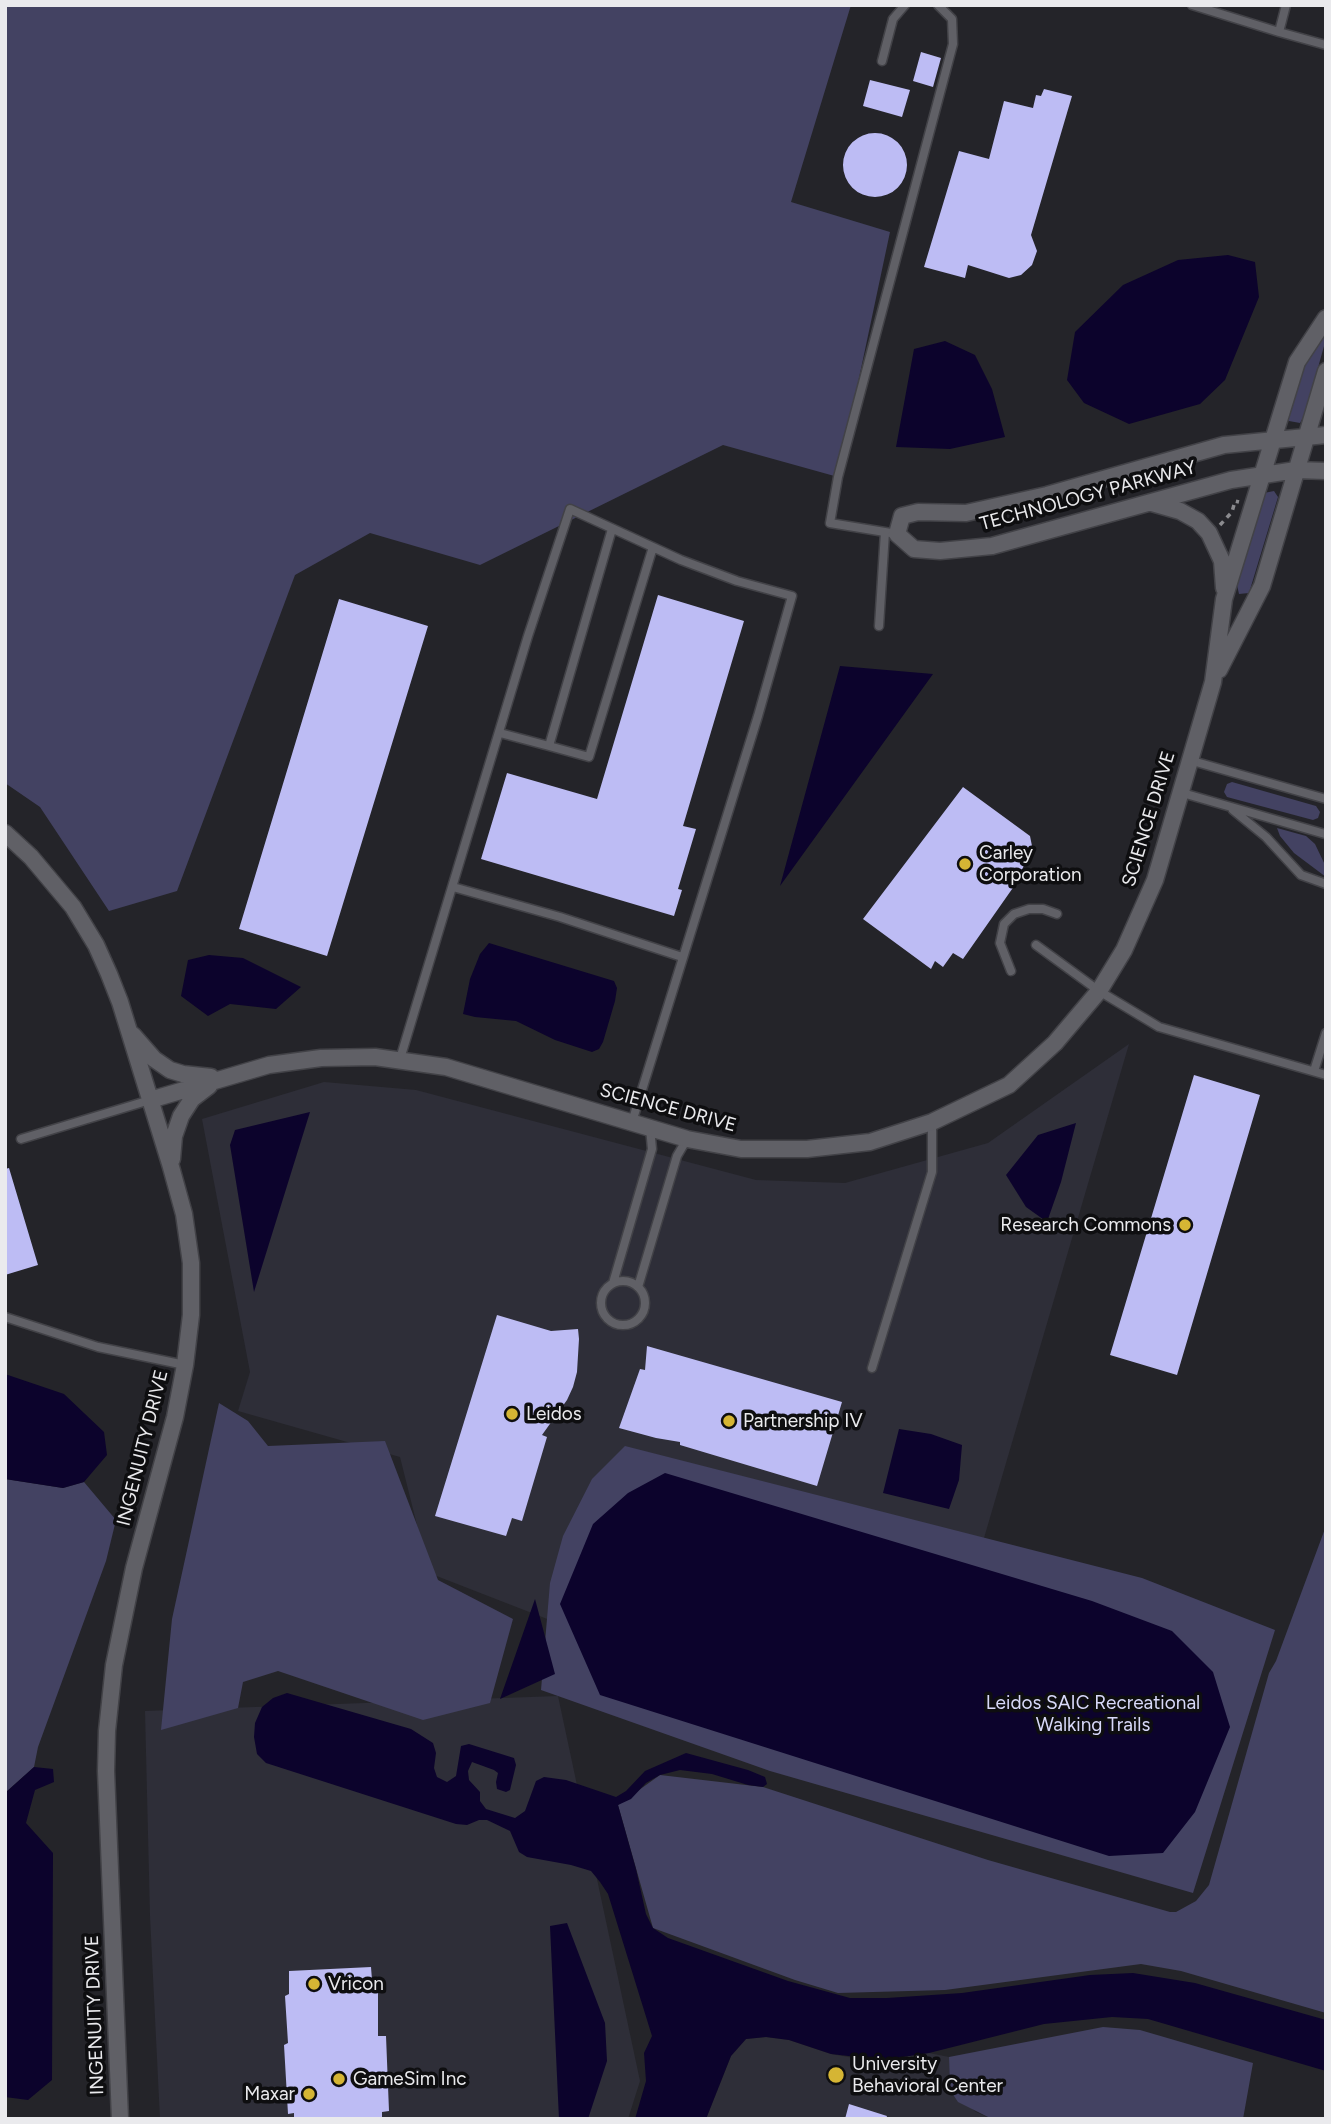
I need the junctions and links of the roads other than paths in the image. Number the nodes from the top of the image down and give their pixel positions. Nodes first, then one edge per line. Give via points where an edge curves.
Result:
1 (905, 5) edge
2 (938, 5) edge
3 (1192, 5) edge
4 (1286, 5) edge
5 (1279, 32) junction
6 (1326, 45) edge
7 (881, 61) dead end
8 (1326, 318) edge
9 (1326, 371) edge
10 (1307, 435) junction
11 (1326, 435) edge
12 (1273, 439) junction
13 (1296, 470) junction
14 (1326, 471) edge
15 (1262, 474) junction
16 (1149, 503) junction
17 (612, 529) junction
18 (891, 533) junction
19 (653, 547) junction
20 (1224, 598) junction
21 (879, 626) dead end
22 (1213, 682) junction
23 (500, 733) junction
24 (549, 746) junction
25 (1189, 760) junction
26 (1179, 792) junction
27 (1326, 799) edge
28 (1228, 806) junction
29 (1325, 832) edge
30 (5, 833) edge
31 (1326, 840) edge
32 (1326, 884) edge
33 (453, 887) junction
34 (1057, 914) dead end
35 (1036, 945) dead end
36 (682, 957) junction
37 (1012, 971) dead end
38 (1099, 991) junction
39 (129, 1031) junction
40 (1326, 1033) edge
41 (400, 1059) junction
42 (1314, 1071) junction
43 (1326, 1075) edge
44 (219, 1078) junction
45 (150, 1100) junction
46 (932, 1122) junction
47 (632, 1123) junction
48 (650, 1128) junction
49 (21, 1139) dead end
50 (687, 1139) junction
51 (171, 1167) junction
52 (613, 1283) junction
53 (638, 1287) junction
54 (5, 1317) edge
55 (185, 1365) junction
56 (872, 1368) dead end
57 (120, 2119) edge

1 - 7 lane via 893,19
2 - 18 lane via 952,19 954,44 838,477 830,523
3 - 5 lane
4 - 5 lane
5 - 6 lane
8 - 12 street, SCIENCE DRIVE via 1297,362
9 - 10 street, SCIENCE DRIVE
10 - 11 street, TECHNOLOGY PARKWAY
10 - 12 street, TECHNOLOGY PARKWAY
10 - 13 street, SCIENCE DRIVE
12 - 15 street, SCIENCE DRIVE
12 - 18 street, TECHNOLOGY PARKWAY via 1224,444 1047,495 966,513 918,512 902,516
13 - 14 street, TECHNOLOGY PARKWAY
13 - 15 street, TECHNOLOGY PARKWAY
13 - 22 street, SCIENCE DRIVE via 1262,586
15 - 16 street, TECHNOLOGY PARKWAY
15 - 20 street, SCIENCE DRIVE
16 - 18 street, TECHNOLOGY PARKWAY via 992,546 914,549
16 - 20 street via 1180,511 1209,533 1222,561
17 - 19 lane
17 - 23 lane via 569,509
17 - 24 lane
18 - 21 lane
19 - 24 lane via 589,757
19 - 36 lane via 737,581 792,596
20 - 22 street, SCIENCE DRIVE
22 - 25 street, SCIENCE DRIVE
23 - 24 lane
23 - 33 lane
25 - 26 street, SCIENCE DRIVE
25 - 27 lane
26 - 28 lane
26 - 38 street, SCIENCE DRIVE via 1155,880 1124,950
28 - 29 lane
28 - 32 lane via 1266,837 1301,875
29 - 31 lane
30 - 39 street, INGENUITY DRIVE via 79,916 109,974
33 - 36 lane
33 - 41 lane
34 - 37 lane via 1029,909 1004,924 1000,943
35 - 38 lane
36 - 47 lane
38 - 42 lane via 1159,1027
38 - 46 street, SCIENCE DRIVE via 1055,1043 1009,1085
39 - 44 street via 170,1070
39 - 45 street, INGENUITY DRIVE
40 - 42 lane
41 - 44 street, SCIENCE DRIVE via 308,1060
41 - 47 street, SCIENCE DRIVE via 446,1066
42 - 43 lane
44 - 45 street, SCIENCE DRIVE
44 - 51 street via 192,1099 181,1116
45 - 49 lane
45 - 51 street, INGENUITY DRIVE
46 - 50 street, SCIENCE DRIVE via 870,1142 807,1149 741,1149
46 - 56 lane via 932,1172
47 - 48 street, SCIENCE DRIVE
48 - 50 street, SCIENCE DRIVE
48 - 52 lane via 652,1149 645,1180
50 - 53 lane via 677,1156
51 - 55 street, INGENUITY DRIVE via 191,1263
52 - 53 lane via 626,1281
52 - 53 lane via 604,1292 601,1306 608,1319 621,1325 635,1321 644,1309
54 - 55 lane via 98,1347
55 - 57 street, INGENUITY DRIVE via 134,1568 114,1665 107,1731

